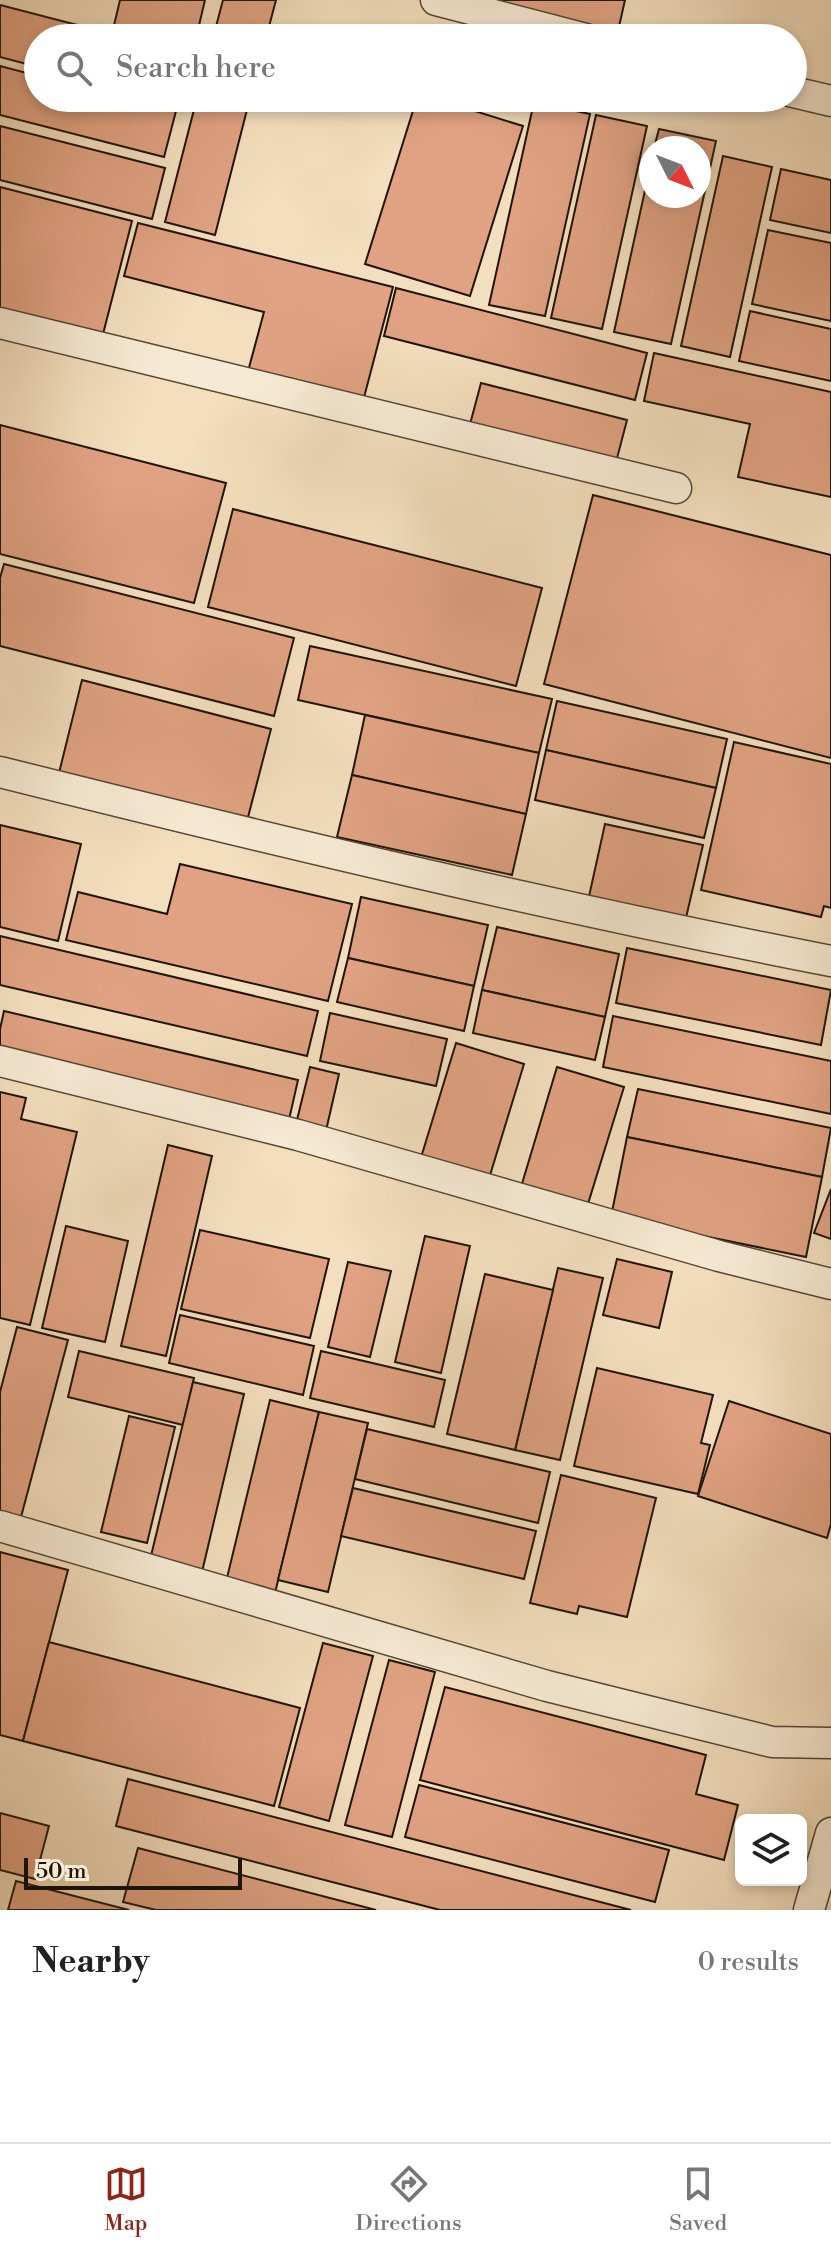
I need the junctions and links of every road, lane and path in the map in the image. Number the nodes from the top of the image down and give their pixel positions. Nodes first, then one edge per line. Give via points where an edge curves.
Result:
1 (436, 0) edge
2 (528, 24) edge
3 (807, 95) edge
4 (831, 101) edge
5 (0, 323) edge
6 (676, 488) dead end
7 (0, 772) edge
8 (831, 961) edge
9 (0, 1061) edge
10 (831, 1284) edge
11 (0, 1526) edge
12 (831, 1743) edge
13 (831, 1833) edge
14 (809, 1910) edge

1 - 2 street
3 - 4 street
5 - 6 street
7 - 8 street via 311,849
9 - 10 street via 298,1135
11 - 12 street via 547,1686 772,1742
13 - 14 street

